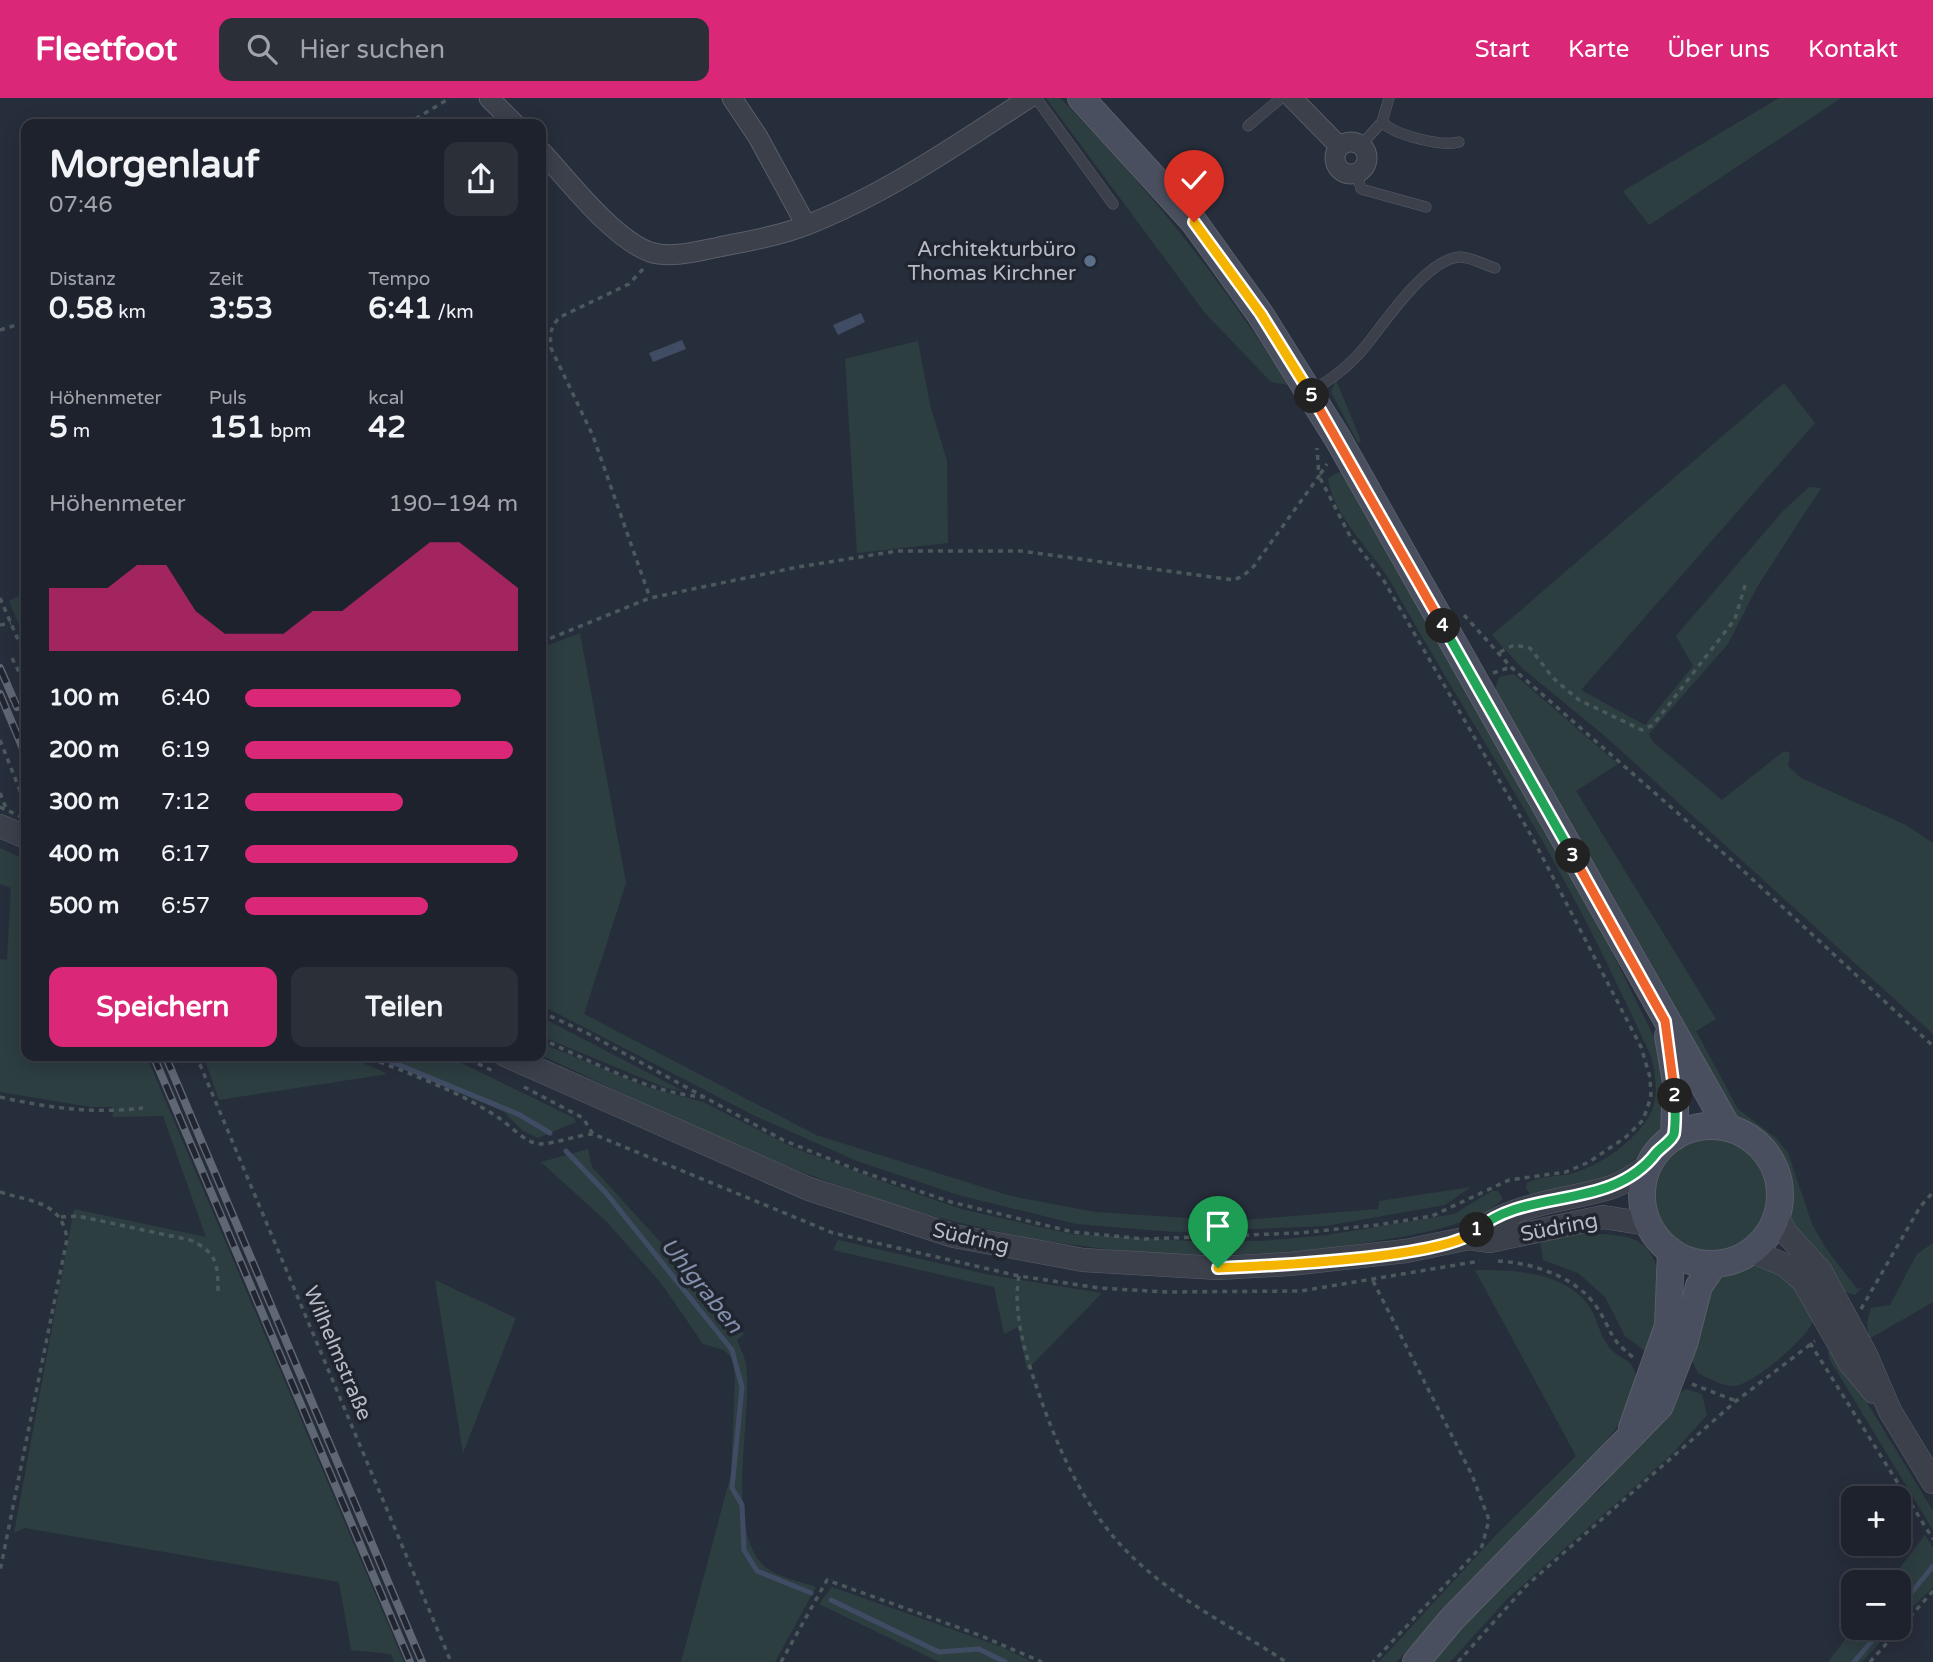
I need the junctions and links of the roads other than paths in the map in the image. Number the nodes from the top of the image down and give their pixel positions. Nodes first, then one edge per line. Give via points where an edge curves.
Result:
1 (489, 98) edge
2 (732, 98) edge
3 (1029, 98) edge
4 (1036, 98) edge
5 (1081, 98) edge
6 (1281, 98) edge
7 (1292, 98) edge
8 (1389, 98) edge
9 (509, 119) edge
10 (1382, 122) junction
11 (1248, 126) dead end
12 (1459, 142) dead end
13 (1361, 145) junction
14 (1339, 146) junction
15 (546, 156) edge
16 (1357, 173) junction
17 (1113, 204) dead end
18 (1426, 207) dead end
19 (806, 225) junction
20 (1495, 268) dead end
21 (1309, 391) junction
22 (0, 825) edge
23 (21, 835) edge
24 (1665, 1021) junction
25 (503, 1065) edge
26 (1728, 1128) junction
27 (1674, 1137) junction
28 (1650, 1164) junction
29 (1777, 1216) junction
30 (1648, 1224) junction
31 (1469, 1238) junction
32 (1671, 1251) junction
33 (1751, 1251) junction
34 (1714, 1264) junction
35 (1840, 1326) junction
36 (1663, 1373) junction
37 (1933, 1482) edge
38 (1416, 1662) edge

1 - 9 street
2 - 19 street
3 - 19 street via 940,156
4 - 17 lane
5 - 21 main road via 1194,222 1261,314
6 - 11 lane
7 - 14 street
8 - 10 lane
10 - 12 lane via 1440,144
10 - 13 lane
13 - 14 street via 1350,141
13 - 16 street via 1367,160
14 - 16 street via 1335,153 1340,170
15 - 19 street via 615,228 652,252 703,250
16 - 18 lane via 1361,189
20 - 21 lane via 1460,256 1440,266 1391,312 1353,360
21 - 24 main road
22 - 23 street
24 - 26 main road
24 - 27 main road via 1676,1082
25 - 31 street, Südring via 886,1216 1083,1261 1218,1268 1350,1259
26 - 27 main road via 1701,1127
26 - 29 main road via 1755,1142 1774,1166 1780,1194
27 - 28 main road
28 - 30 main road via 1642,1193
28 - 31 street, Südring via 1615,1186 1486,1223
29 - 33 main road via 1767,1236
29 - 35 street via 1819,1270
30 - 31 street, Südring via 1603,1217 1490,1241
30 - 32 main road
32 - 34 main road via 1687,1260
32 - 36 main road
33 - 34 main road
33 - 35 street via 1785,1265
34 - 36 main road via 1699,1286
35 - 37 street via 1850,1363 1890,1411
36 - 38 main road via 1631,1431 1598,1472 1452,1619

